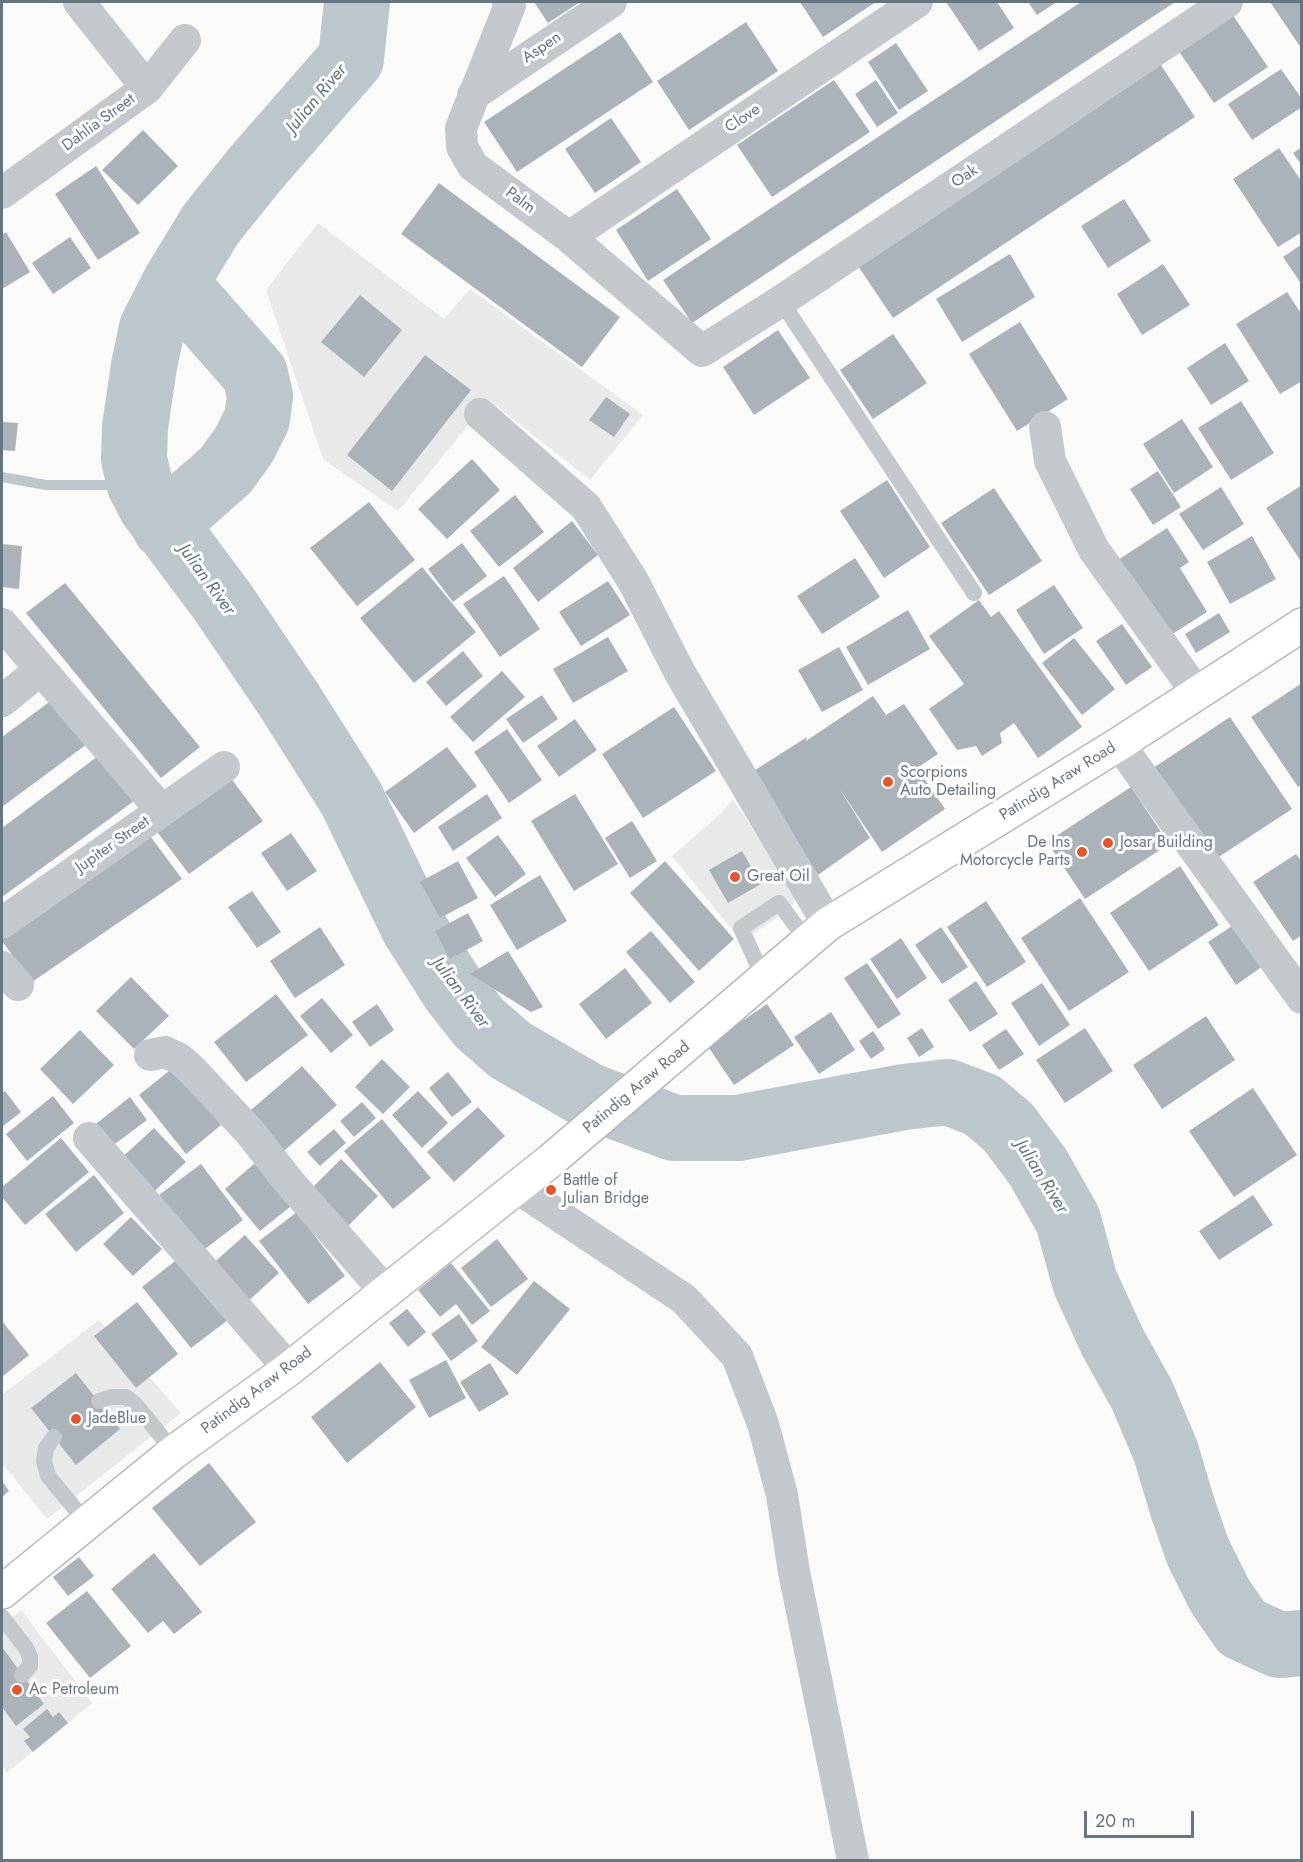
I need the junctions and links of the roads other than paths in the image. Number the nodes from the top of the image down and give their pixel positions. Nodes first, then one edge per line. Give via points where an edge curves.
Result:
1 (79, 2) edge
2 (508, 2) edge
3 (611, 2) edge
4 (917, 2) edge
5 (1227, 2) edge
6 (186, 40) dead end
7 (147, 88) junction
8 (473, 95) junction
9 (2, 193) edge
10 (568, 237) junction
11 (781, 301) junction
12 (702, 351) joint
13 (480, 414) dead end
14 (1045, 427) dead end
15 (974, 593) dead end
16 (2, 624) edge
17 (1302, 625) edge
18 (40, 670) junction
19 (1197, 693) junction
20 (2, 701) edge
21 (1119, 744) junction
22 (224, 767) dead end
23 (162, 811) junction
24 (2, 923) edge
25 (818, 933) junction
26 (764, 979) junction
27 (1302, 998) edge
28 (150, 1055) dead end
29 (89, 1138) dead end
30 (516, 1187) junction
31 (386, 1292) junction
32 (289, 1369) junction
33 (99, 1401) dead end
34 (54, 1437) dead end
35 (174, 1452) junction
36 (86, 1522) junction
37 (2, 1592) edge
38 (2, 1617) edge
39 (22, 1675) dead end
40 (853, 1860) edge

1 - 7 street
2 - 8 street, Palm
3 - 8 street, Aspen
4 - 10 street, Clove
5 - 11 street, Oak
6 - 7 street, Dahlia Street
7 - 9 street, Dahlia Street
8 - 10 street, Palm via 460,128 462,147 473,166
10 - 12 street, Palm
11 - 12 street, Oak
11 - 15 lane
13 - 25 street via 586,507 633,581
14 - 19 street via 1050,461 1094,550
16 - 18 street
17 - 19 main road, Patindig Araw Road
18 - 20 street
18 - 23 street
19 - 21 main road, Patindig Araw Road
21 - 25 main road, Patindig Araw Road
21 - 27 street
22 - 23 street, Jupiter Street
23 - 24 street, Jupiter Street
25 - 26 main road, Patindig Araw Road
25 - 26 lane via 779,903 741,928
26 - 30 main road, Patindig Araw Road
28 - 31 street via 165,1052 190,1068
29 - 32 street
30 - 31 main road, Patindig Araw Road
30 - 40 street via 684,1299 736,1356 764,1424 782,1496
31 - 32 main road, Patindig Araw Road
32 - 35 main road, Patindig Araw Road
33 - 35 lane via 126,1397
34 - 36 lane via 46,1448 44,1461 48,1476
35 - 36 main road, Patindig Araw Road
36 - 37 main road, Patindig Araw Road
38 - 39 lane via 30,1657 30,1666

